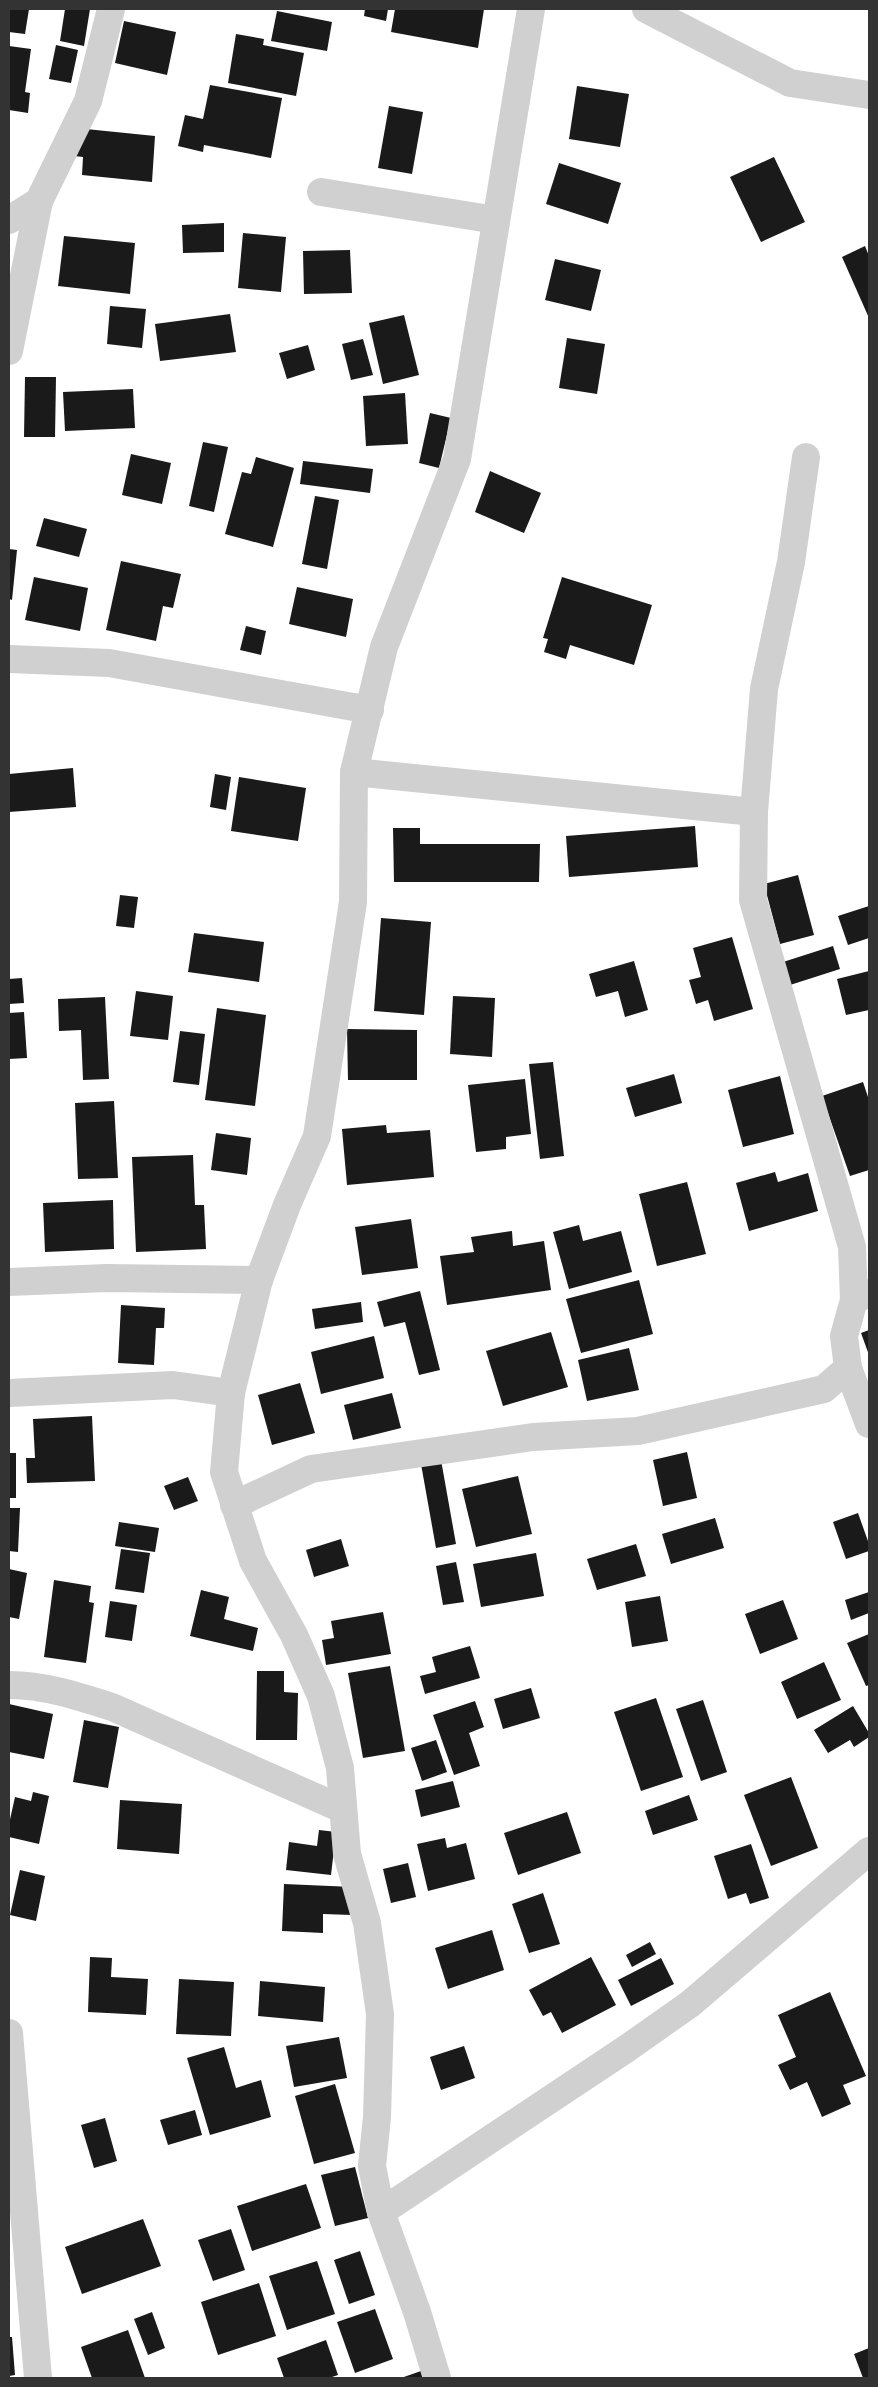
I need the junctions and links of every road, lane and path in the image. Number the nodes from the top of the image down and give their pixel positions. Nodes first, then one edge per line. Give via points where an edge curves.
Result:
1 (111, 9) edge
2 (531, 9) edge
3 (646, 9) edge
4 (869, 95) edge
5 (321, 192) dead end
6 (39, 200) junction
7 (9, 220) edge
8 (496, 220) junction
9 (9, 351) edge
10 (806, 457) dead end
11 (9, 659) edge
12 (370, 710) junction
13 (354, 772) junction
14 (754, 812) junction
15 (259, 1280) junction
16 (9, 1282) edge
17 (862, 1296) edge
18 (848, 1368) junction
19 (9, 1393) edge
20 (230, 1393) junction
21 (869, 1424) edge
22 (234, 1504) junction
23 (9, 1685) edge
24 (342, 1808) junction
25 (869, 1851) edge
26 (9, 2033) edge
27 (381, 2212) junction
28 (38, 2378) edge
29 (437, 2378) edge

1 - 6 street via 88,101
2 - 8 street
3 - 4 street via 790,82
5 - 8 street
6 - 7 street
6 - 9 street
8 - 12 street via 457,459 384,647
10 - 14 street via 791,562 764,689
11 - 12 street via 109,663
12 - 13 street
13 - 14 street
13 - 15 street via 353,902 317,1136
14 - 17 street via 753,900 852,1247
15 - 16 street via 107,1278
15 - 20 street
17 - 18 street via 844,1336
18 - 21 street
18 - 22 street via 824,1389 638,1431 533,1437 311,1468
19 - 20 street via 173,1385
20 - 22 street via 224,1472
22 - 24 street via 253,1561 294,1635 321,1696 340,1768
23 - 24 street via 30,1685 112,1708
24 - 27 street via 347,1854 367,1923 380,2014 372,2166
25 - 27 street via 690,2004
26 - 28 street
27 - 29 street

